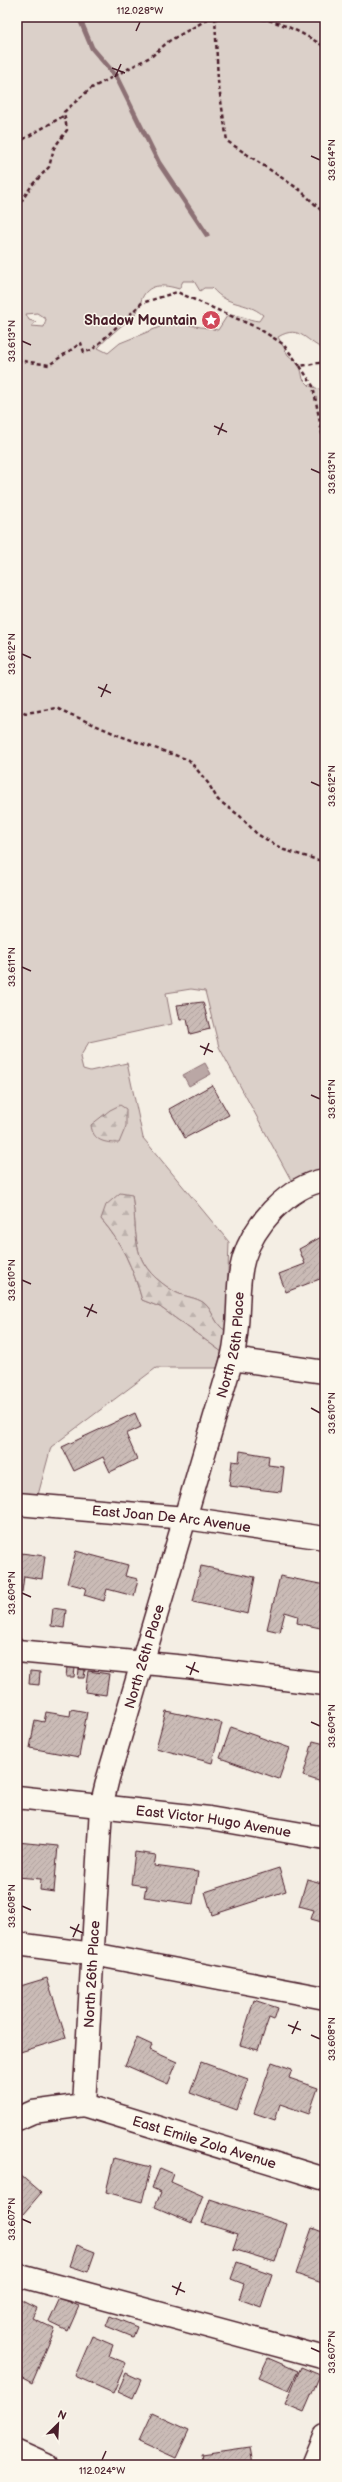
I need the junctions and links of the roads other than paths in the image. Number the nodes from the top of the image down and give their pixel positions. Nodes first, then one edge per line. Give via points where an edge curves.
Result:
1 (322, 1180) edge
2 (232, 1359) junction
3 (325, 1372) edge
4 (17, 1504) edge
5 (186, 1518) junction
6 (325, 1538) edge
7 (17, 1651) edge
8 (143, 1664) junction
9 (325, 1684) edge
10 (17, 1796) edge
11 (101, 1807) junction
12 (325, 1838) edge
13 (17, 1944) edge
14 (94, 1954) junction
15 (325, 1998) edge
16 (84, 2105) junction
17 (17, 2119) edge
18 (325, 2179) edge
19 (17, 2275) edge
20 (325, 2358) edge
21 (325, 2436) edge
22 (17, 2452) edge
23 (46, 2465) edge
24 (312, 2465) edge

1 - 2 street, North 26th Place via 284,1199 256,1230 248,1244 238,1281 238,1334
2 - 3 street
2 - 5 street, North 26th Place
4 - 5 street, East Joan De Arc Avenue
5 - 6 street, East Joan De Arc Avenue
5 - 8 street, North 26th Place
7 - 8 street
8 - 9 street
8 - 11 street, North 26th Place
10 - 11 street, East Victor Hugo Avenue
11 - 12 street, East Victor Hugo Avenue via 209,1818
11 - 14 street, North 26th Place
13 - 14 street
14 - 15 street
14 - 16 street, North 26th Place
16 - 17 street via 33,2112
16 - 18 street, East Emile Zola Avenue
19 - 20 street
21 - 24 street
22 - 23 street

